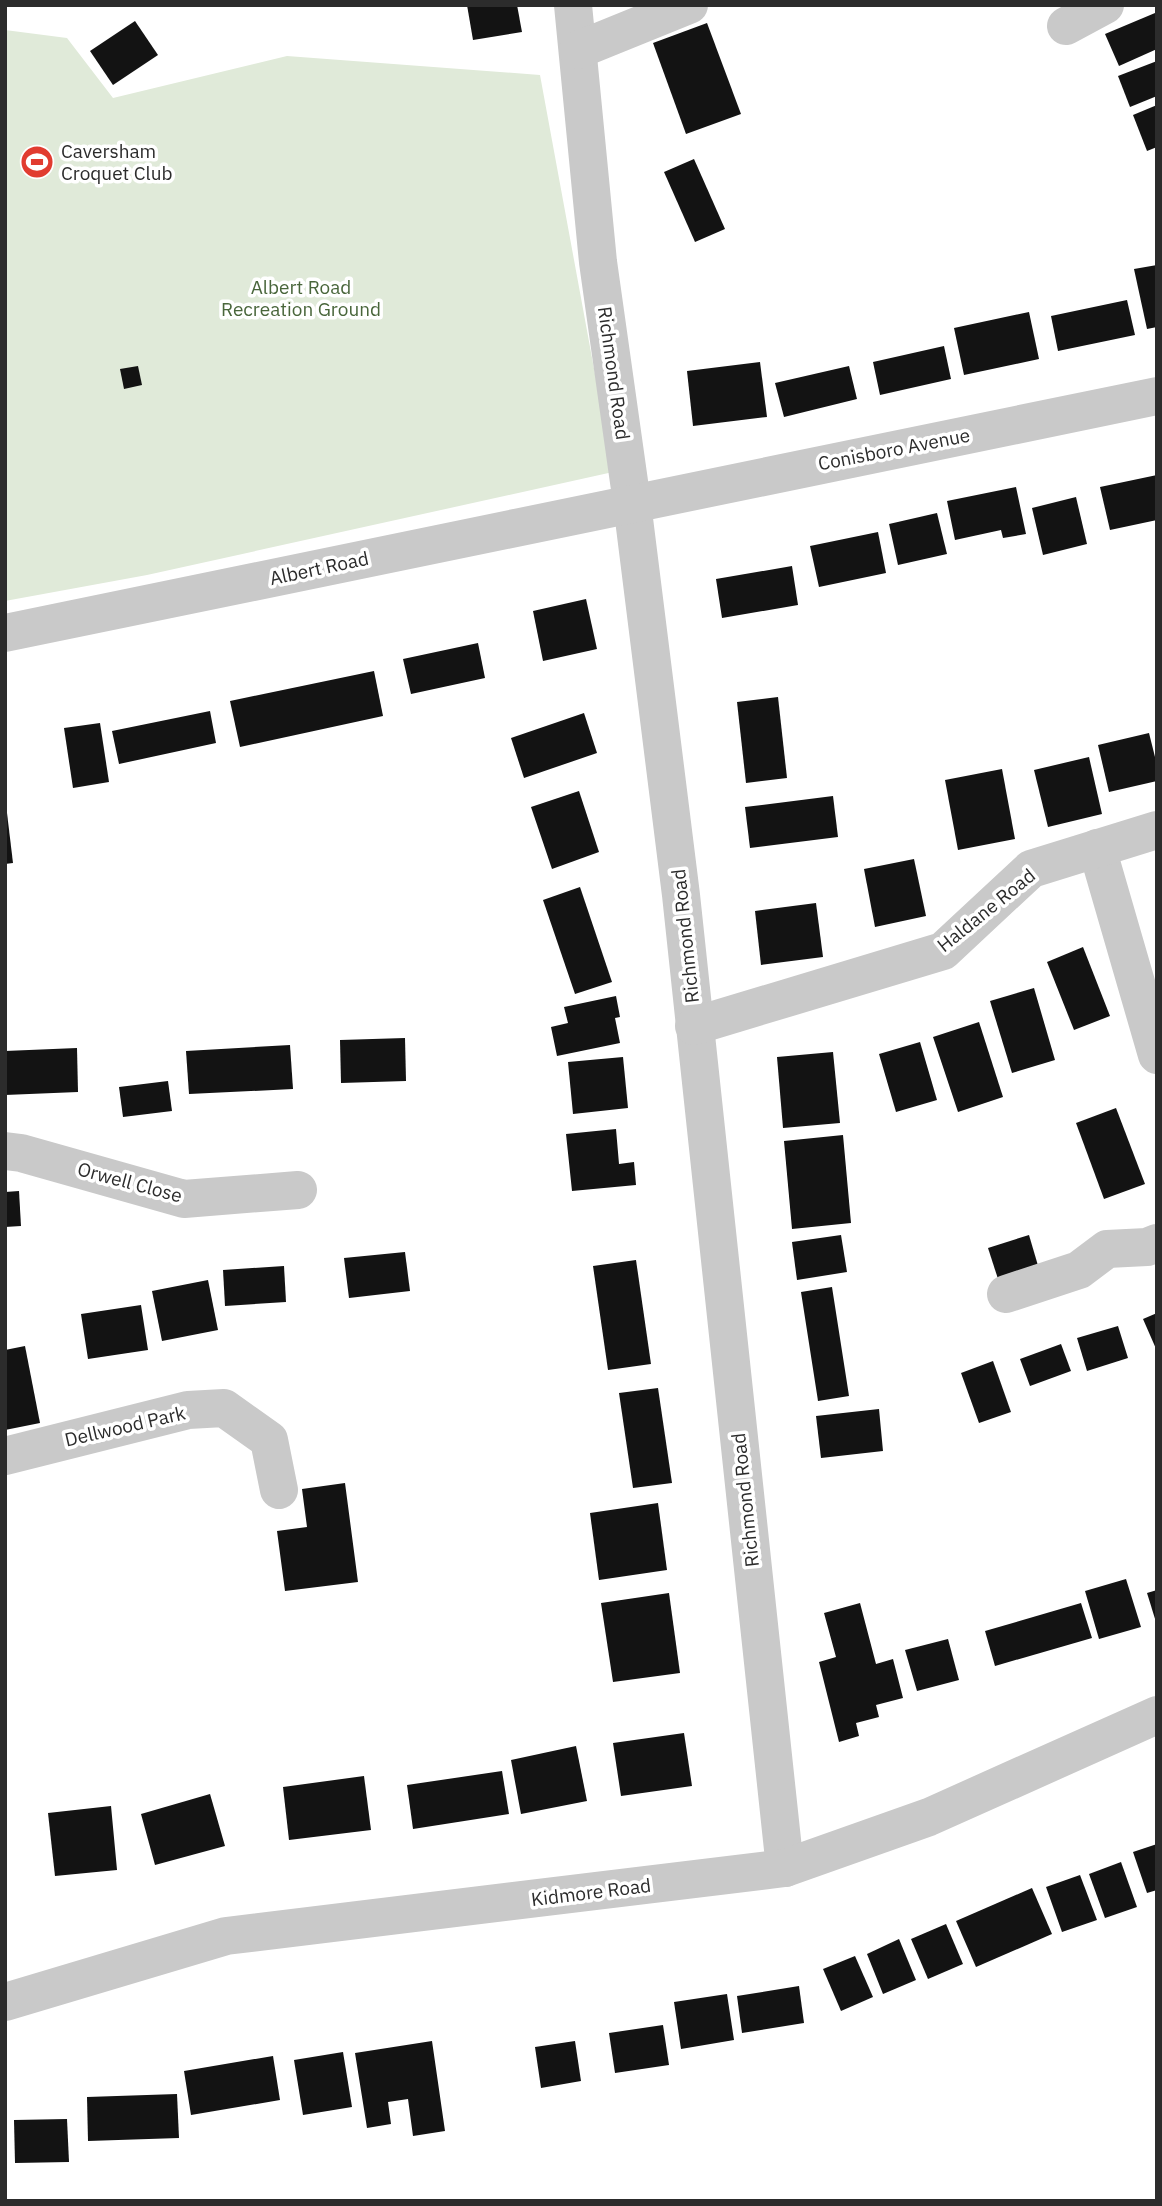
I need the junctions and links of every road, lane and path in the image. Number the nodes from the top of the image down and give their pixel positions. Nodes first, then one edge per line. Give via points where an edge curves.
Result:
1 (573, 5) edge
2 (690, 5) edge
3 (1105, 5) edge
4 (1066, 26) dead end
5 (578, 50) junction
6 (1157, 396) edge
7 (632, 503) junction
8 (5, 633) edge
9 (1157, 830) edge
10 (1097, 848) junction
11 (694, 1026) junction
12 (1157, 1055) edge
13 (5, 1150) edge
14 (298, 1190) dead end
15 (1157, 1243) edge
16 (1006, 1294) dead end
17 (5, 1456) edge
18 (279, 1490) dead end
19 (1157, 1715) edge
20 (785, 1868) junction
21 (5, 2002) edge

1 - 5 street, Richmond Road
2 - 5 street
3 - 4 street
5 - 7 street, Richmond Road via 598,262
6 - 7 street, Conisboro Avenue
7 - 8 street, Albert Road
7 - 11 street, Richmond Road
9 - 10 street, Haldane Road
10 - 11 street, Haldane Road via 1031,869 943,951
10 - 12 street
11 - 20 street, Richmond Road
13 - 14 street, Orwell Close via 184,1199
15 - 16 street via 1107,1248 1079,1270
17 - 18 street, Dellwood Park via 187,1410 224,1408 269,1440
19 - 20 street, Kidmore Road via 929,1817
20 - 21 street, Kidmore Road via 226,1936

